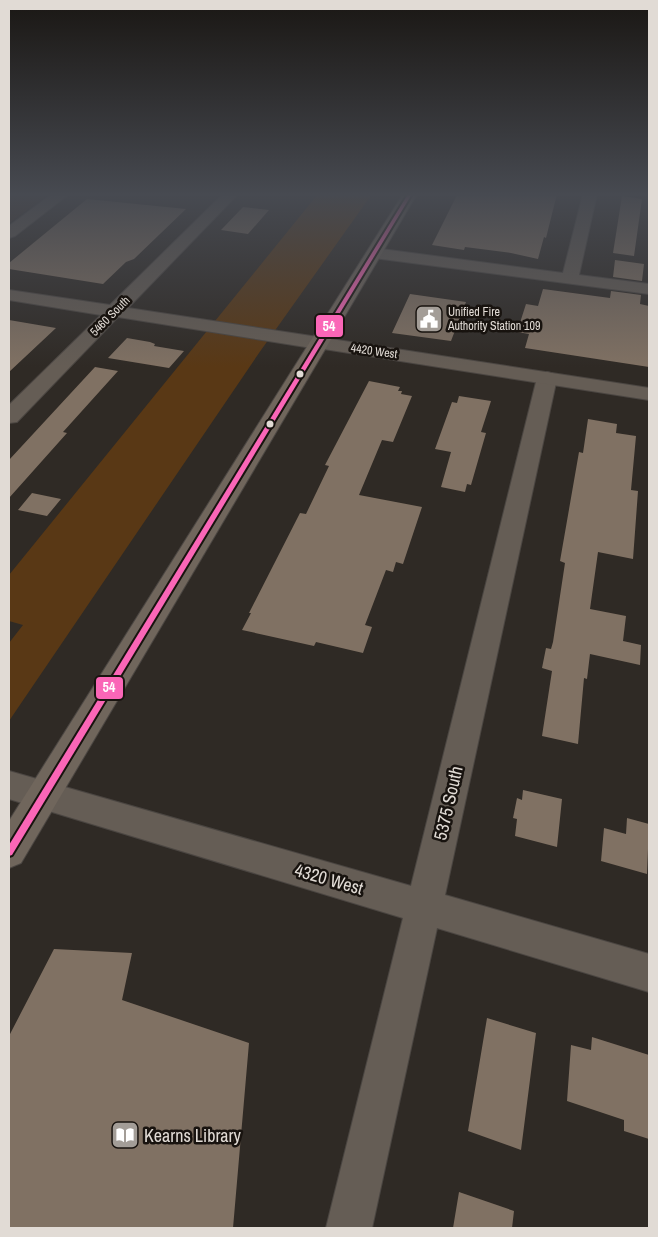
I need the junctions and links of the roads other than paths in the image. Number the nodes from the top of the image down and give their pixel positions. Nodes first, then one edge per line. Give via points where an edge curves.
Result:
1 (174, 252) edge
2 (576, 252) edge
3 (374, 253) joint
4 (570, 279) junction
5 (649, 289) edge
6 (9, 295) edge
7 (115, 311) junction
8 (318, 343) junction
9 (547, 378) junction
10 (649, 394) edge
11 (9, 417) edge
12 (9, 785) edge
13 (44, 794) junction
14 (9, 852) edge
15 (424, 907) junction
16 (649, 973) edge
17 (349, 1228) edge

1 - 7 street, 5460 South
2 - 4 street
3 - 4 street
3 - 8 main road
4 - 5 street
6 - 7 street, 4420 West
7 - 8 street, 4420 West
7 - 11 street, 5460 South
8 - 9 street, 4420 West
8 - 13 main road
9 - 10 street, 4420 West
9 - 15 street, 5375 South
12 - 13 street, 4320 West
13 - 14 main road
13 - 15 street, 4320 West
15 - 16 street, 4320 West
15 - 17 street, 5375 South

